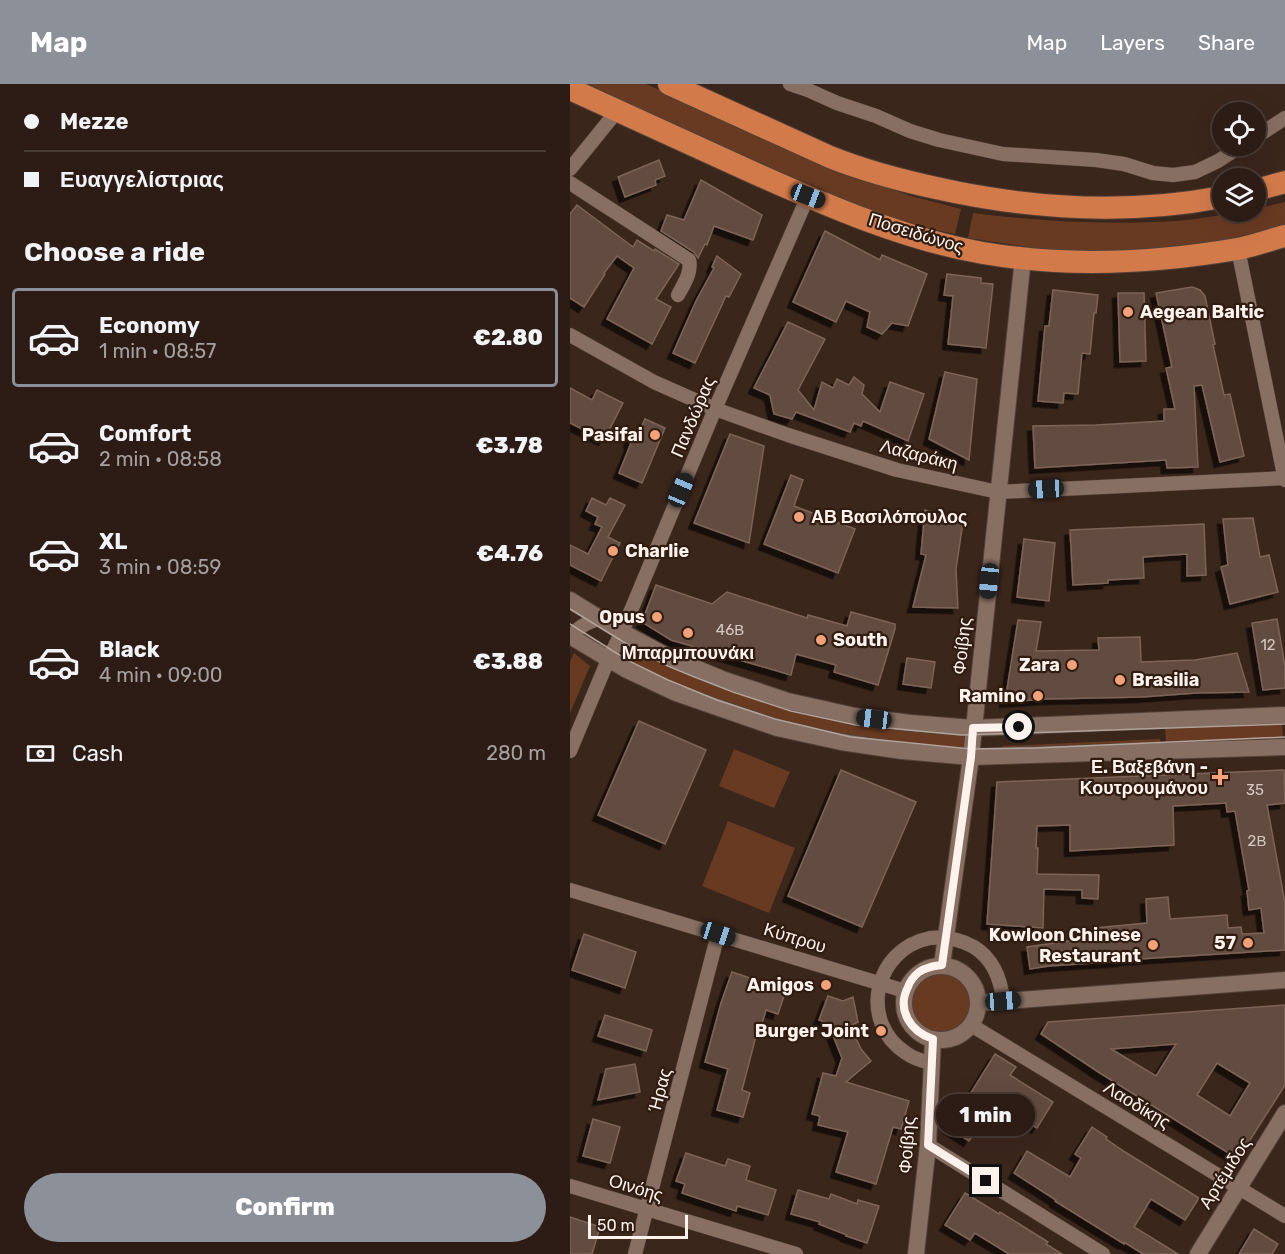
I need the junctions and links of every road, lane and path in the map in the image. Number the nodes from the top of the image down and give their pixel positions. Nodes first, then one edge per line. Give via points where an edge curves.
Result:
1 (669, 84) edge
2 (790, 84) edge
3 (570, 89) edge
4 (617, 111) junction
5 (1285, 118) edge
6 (1266, 130) edge
7 (1225, 156) edge
8 (570, 169) edge
9 (1285, 182) edge
10 (570, 183) edge
11 (1266, 187) edge
12 (808, 196) junction
13 (1212, 199) edge
14 (1285, 236) edge
15 (1238, 249) junction
16 (1023, 258) junction
17 (678, 295) dead end
18 (570, 334) edge
19 (715, 409) junction
20 (1285, 479) edge
21 (998, 492) junction
22 (570, 600) edge
23 (598, 619) junction
24 (622, 632) junction
25 (570, 637) edge
26 (608, 660) junction
27 (1285, 715) edge
28 (973, 728) junction
29 (1285, 747) edge
30 (570, 752) edge
31 (971, 757) junction
32 (570, 890) edge
33 (718, 934) junction
34 (946, 938) junction
35 (942, 965) junction
36 (1285, 980) edge
37 (879, 984) junction
38 (905, 991) junction
39 (1003, 1001) junction
40 (978, 1003) junction
41 (971, 1025) junction
42 (933, 1039) junction
43 (931, 1063) junction
44 (1285, 1113) edge
45 (928, 1145) junction
46 (570, 1186) edge
47 (1239, 1187) junction
48 (647, 1210) junction
49 (1285, 1216) edge
50 (774, 1251) edge
51 (635, 1254) edge
52 (796, 1254) edge
53 (916, 1254) edge
54 (1103, 1254) edge
55 (1198, 1254) edge

1 - 13 highway via 857,168 969,196 1028,205 1102,208
2 - 7 street via 910,131 1003,154 1096,160 1173,175 1195,172
3 - 4 highway, Ποσειδώνος
4 - 8 street
4 - 12 highway, Ποσειδώνος
5 - 6 street
9 - 11 highway
10 - 17 street via 689,260 690,271
12 - 16 highway, Ποσειδώνος via 896,230 983,253
12 - 19 street, Πανδώρας
14 - 15 highway, Ποσειδώνος
15 - 16 highway, Ποσειδώνος via 1130,261
15 - 20 street
16 - 21 street, Φοίβης
18 - 19 street, Λαζαράκη via 654,382
19 - 21 street, Λαζαράκη via 897,470
19 - 24 street, Πανδώρας
20 - 21 street, Λαζαράκη
21 - 28 street, Φοίβης
22 - 23 street
23 - 24 street
23 - 25 street via 584,624
24 - 26 street, Πανδώρας
24 - 28 street via 722,680 788,701 855,716
25 - 26 street
26 - 30 street, Πανδώρας
26 - 31 street via 676,693 777,728 841,742
27 - 28 street
28 - 31 street, Φοίβης
29 - 31 street
31 - 34 street, Φοίβης
32 - 33 street, Κύπρου
33 - 37 street, Κύπρου
33 - 48 street, Ήρας
34 - 35 street, Φοίβης
34 - 37 street via 924,939 904,949 889,964
34 - 39 street via 968,944 987,958 999,978
35 - 38 street via 919,972
35 - 40 street via 953,967 971,981
36 - 39 street
37 - 38 street, Κύπρου
37 - 43 street via 878,1010 887,1035 906,1054
38 - 42 street via 908,1020 918,1032
39 - 40 street
40 - 41 street
41 - 42 street via 954,1037
41 - 47 street, Λαοδίκης
42 - 43 street, Φοίβης
43 - 45 street, Φοίβης
44 - 47 street, Αρτέμιδος
45 - 53 street, Φοίβης
45 - 54 street
46 - 48 street, Οινόης
47 - 49 street, Λαοδίκης
47 - 55 street, Αρτέμιδος
48 - 50 street, Οινόης
48 - 51 street, Ήρας
50 - 52 street, Οινόης

